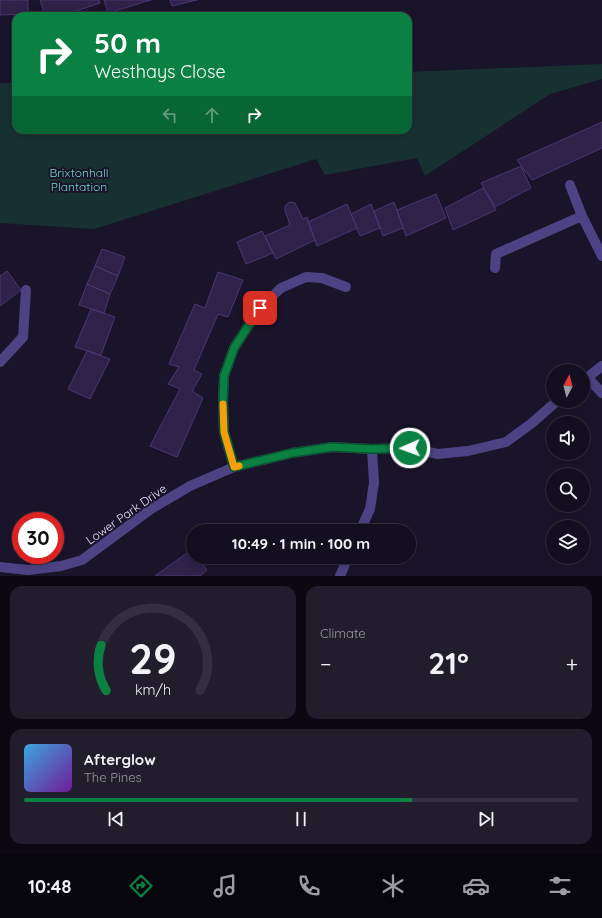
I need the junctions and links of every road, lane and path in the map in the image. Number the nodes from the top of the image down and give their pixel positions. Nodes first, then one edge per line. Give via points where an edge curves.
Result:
1 (570, 185) dead end
2 (582, 216) junction
3 (602, 256) edge
4 (495, 268) dead end
5 (346, 287) dead end
6 (26, 290) dead end
7 (0, 362) edge
8 (602, 366) edge
9 (590, 375) edge
10 (590, 383) edge
11 (602, 393) edge
12 (549, 408) edge
13 (372, 449) junction
14 (234, 467) junction
15 (363, 524) edge
16 (345, 564) edge
17 (0, 567) edge
18 (340, 576) edge

1 - 2 street
2 - 3 street
2 - 4 street via 496,254
5 - 14 street via 322,278 306,277 281,288 260,308 234,348 224,376 223,402 224,432
6 - 7 street via 23,337
8 - 9 street
10 - 11 street
12 - 13 street, Lower Park Drive via 506,442 468,451 438,454 410,448
13 - 14 street, Lower Park Drive via 332,447 292,453
13 - 15 street via 374,483 370,509
14 - 17 street, Lower Park Drive via 190,486 151,509 82,560 61,566 28,570
16 - 18 street

